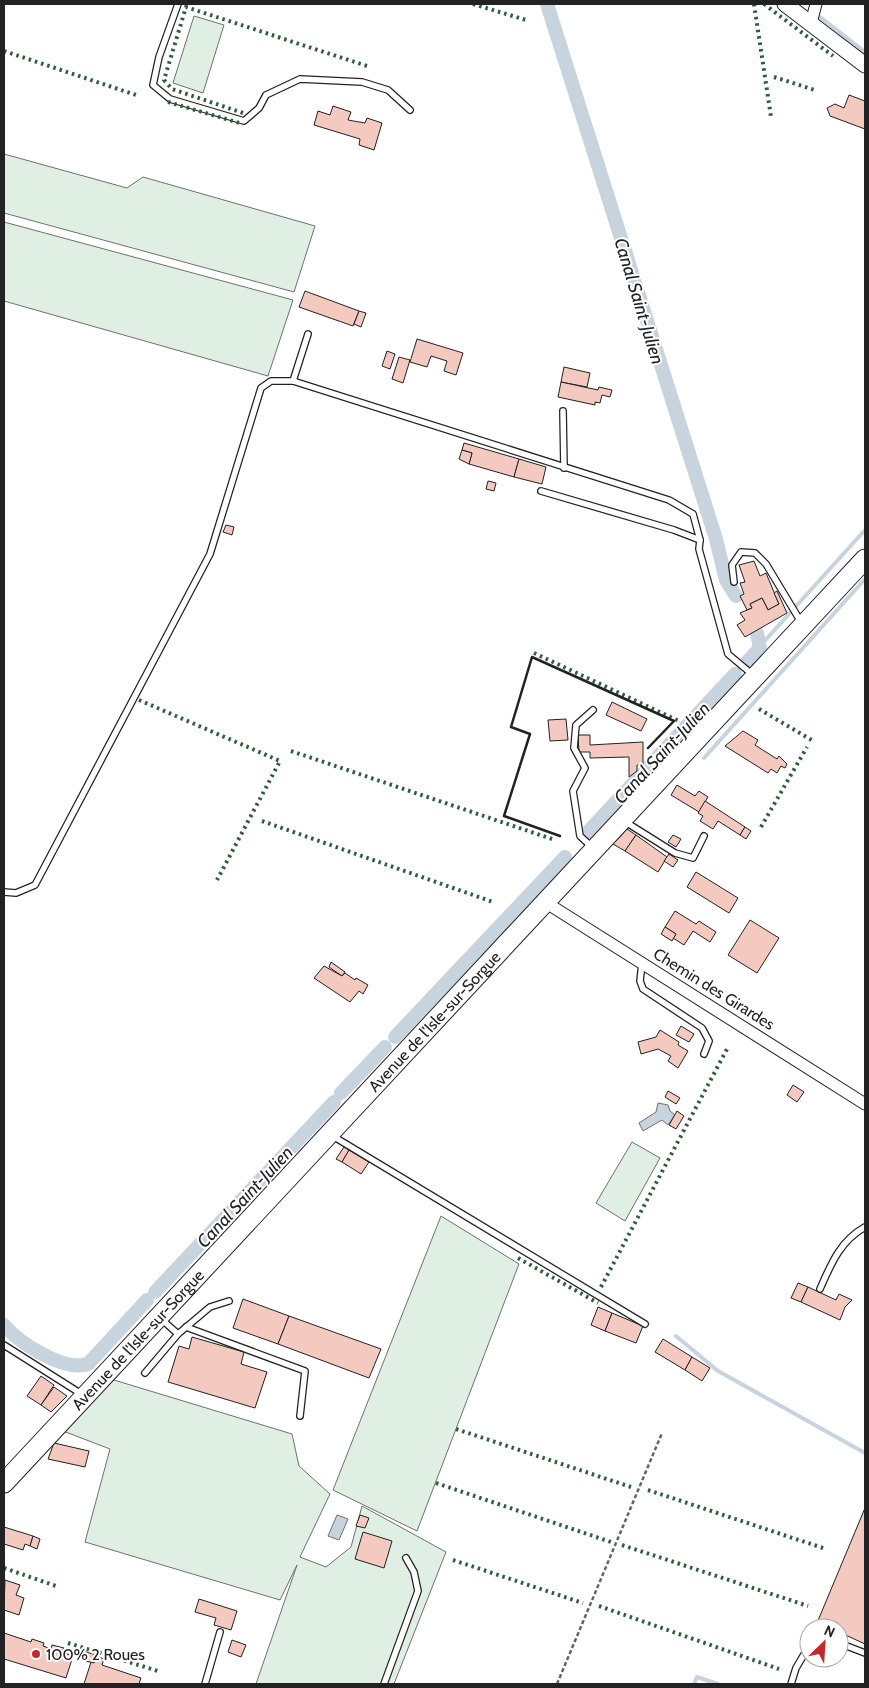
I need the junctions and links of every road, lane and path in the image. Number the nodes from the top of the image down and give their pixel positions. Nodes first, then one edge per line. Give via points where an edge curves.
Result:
1 (178, 4) edge
2 (785, 4) edge
3 (816, 4) edge
4 (812, 23) junction
5 (865, 65) edge
6 (410, 110) dead end
7 (308, 334) dead end
8 (293, 381) junction
9 (563, 411) dead end
10 (564, 468) junction
11 (541, 491) dead end
12 (700, 540) junction
13 (863, 565) edge
14 (734, 582) dead end
15 (803, 626) junction
16 (754, 677) junction
17 (592, 710) dead end
18 (622, 820) junction
19 (704, 836) dead end
20 (595, 849) junction
21 (4, 892) edge
22 (545, 902) junction
23 (642, 963) junction
24 (704, 1054) dead end
25 (865, 1104) edge
26 (329, 1134) junction
27 (865, 1228) edge
28 (820, 1289) dead end
29 (228, 1301) dead end
30 (159, 1316) junction
31 (645, 1324) dead end
32 (186, 1327) junction
33 (178, 1334) junction
34 (4, 1345) edge
35 (145, 1373) dead end
36 (85, 1396) junction
37 (300, 1416) dead end
38 (662, 1433) dead end
39 (4, 1483) edge
40 (406, 1558) dead end
41 (220, 1632) dead end
42 (849, 1646) edge
43 (865, 1652) edge
44 (799, 1663) edge
45 (205, 1684) edge
46 (384, 1684) edge
47 (557, 1684) edge
48 (791, 1684) edge

1 - 6 lane via 153,85 170,99 244,121 259,108 266,95 300,79 362,82 388,90
2 - 4 street
3 - 4 street
4 - 5 street
7 - 8 lane
8 - 10 lane
8 - 21 lane via 271,381 261,388 210,554 35,885 16,893
9 - 10 lane
10 - 12 lane via 669,500 693,514
11 - 12 lane
12 - 16 lane via 699,549 728,654
13 - 15 main road, Avenue de l'Isle-sur-Sorgue
14 - 15 lane via 732,565 741,552 755,553 766,564
15 - 16 main road, Avenue de l'Isle-sur-Sorgue
16 - 18 main road, Avenue de l'Isle-sur-Sorgue
17 - 20 lane via 576,725 574,748 585,768 573,791 580,836
18 - 19 lane via 675,853 693,858
18 - 20 main road, Avenue de l'Isle-sur-Sorgue
20 - 22 main road, Avenue de l'Isle-sur-Sorgue
22 - 23 street, Chemin des Girardes
22 - 26 main road, Avenue de l'Isle-sur-Sorgue
23 - 24 lane via 640,981 643,989 702,1028 709,1041
23 - 25 street, Chemin des Girardes
26 - 30 main road, Avenue de l'Isle-sur-Sorgue
26 - 31 lane
27 - 28 lane via 835,1255
29 - 32 lane via 210,1308
30 - 33 lane
30 - 36 main road, Avenue de l'Isle-sur-Sorgue
32 - 33 lane
32 - 37 lane via 305,1371
33 - 35 lane
34 - 36 lane
36 - 39 main road, Avenue de l'Isle-sur-Sorgue
38 - 47 path
40 - 46 lane via 414,1572 418,1591
41 - 45 lane
42 - 43 lane
44 - 48 lane

